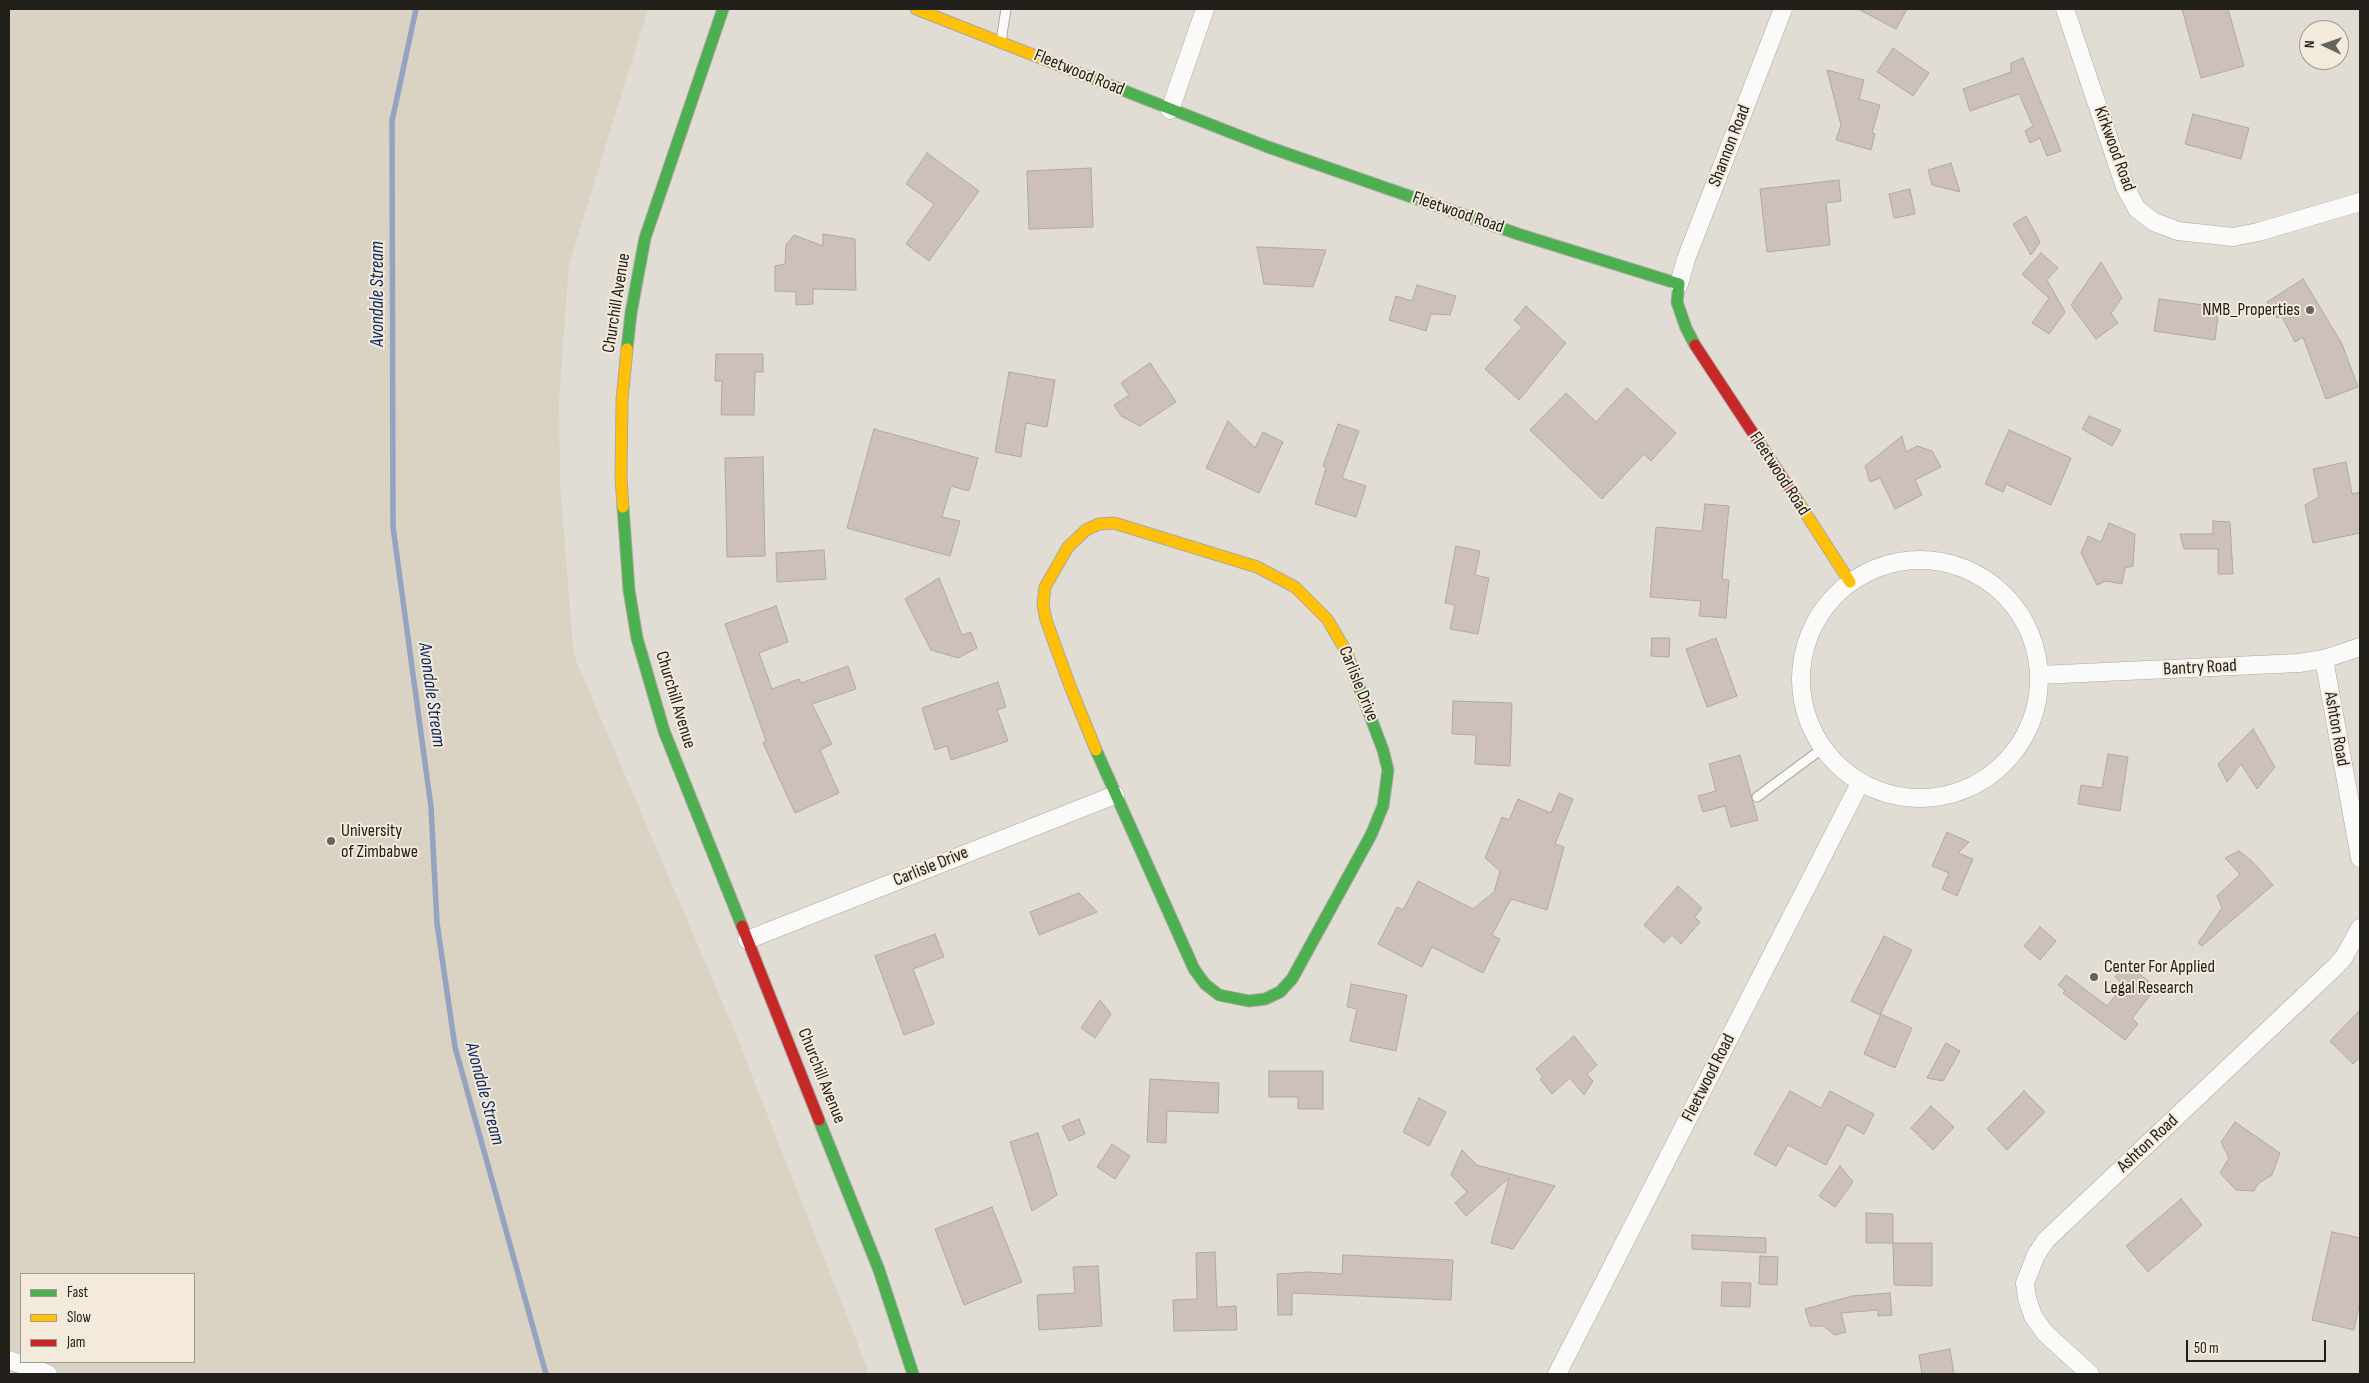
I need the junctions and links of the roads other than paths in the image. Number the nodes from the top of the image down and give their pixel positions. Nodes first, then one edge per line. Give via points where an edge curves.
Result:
1 (723, 9) edge
2 (916, 9) edge
3 (1006, 9) edge
4 (1205, 9) edge
5 (1783, 9) edge
6 (2065, 9) edge
7 (1001, 42) junction
8 (1170, 110) junction
9 (2360, 202) edge
10 (1679, 284) junction
11 (1850, 582) junction
12 (2360, 648) edge
13 (2324, 659) junction
14 (2038, 675) junction
15 (1822, 748) junction
16 (1860, 782) junction
17 (1115, 795) junction
18 (1757, 797) dead end
19 (2360, 858) edge
20 (2360, 928) edge
21 (748, 940) junction
22 (9, 1360) edge
23 (48, 1374) edge
24 (913, 1374) edge
25 (1557, 1374) edge
26 (2090, 1374) edge

1 - 21 street, Churchill Avenue via 645,238 631,313 622,400 621,478 629,590 650,686 664,731
2 - 7 street, Fleetwood Road
3 - 7 lane
4 - 8 street
5 - 10 street, Shannon Road
6 - 9 street, Kirkwood Road via 2125,187 2137,209 2154,222 2178,231 2233,237
7 - 8 street, Fleetwood Road
8 - 10 street, Fleetwood Road via 1518,234
10 - 11 street, Fleetwood Road via 1677,302 1699,351
11 - 14 street via 1879,567 1910,560 1942,562 1972,572 1999,590 2020,614 2033,643
11 - 15 street via 1831,600 1816,622 1806,646 1801,672 1802,699
12 - 13 street, Bantry Road
13 - 14 street, Bantry Road via 2299,664
13 - 19 street, Ashton Road
14 - 16 street via 2035,707 2024,736 2006,762 1981,781 1952,794 1921,798 1890,795
15 - 16 street via 1840,768
15 - 18 lane
16 - 25 street, Fleetwood Road
17 - 17 street, Carlisle Drive via 1070,686 1043,604 1044,587 1074,541 1099,524 1128,526 1258,567 1295,587 1312,602 1327,619 1346,651 1384,750 1387,787 1371,835 1344,887 1292,980 1280,992 1265,999 1249,1001 1219,995 1205,984 1194,969
17 - 21 street, Carlisle Drive
20 - 26 street, Ashton Road via 2335,967 2046,1240 2036,1255 2025,1283 2034,1316 2045,1332
21 - 24 street, Churchill Avenue via 879,1270
22 - 23 street

